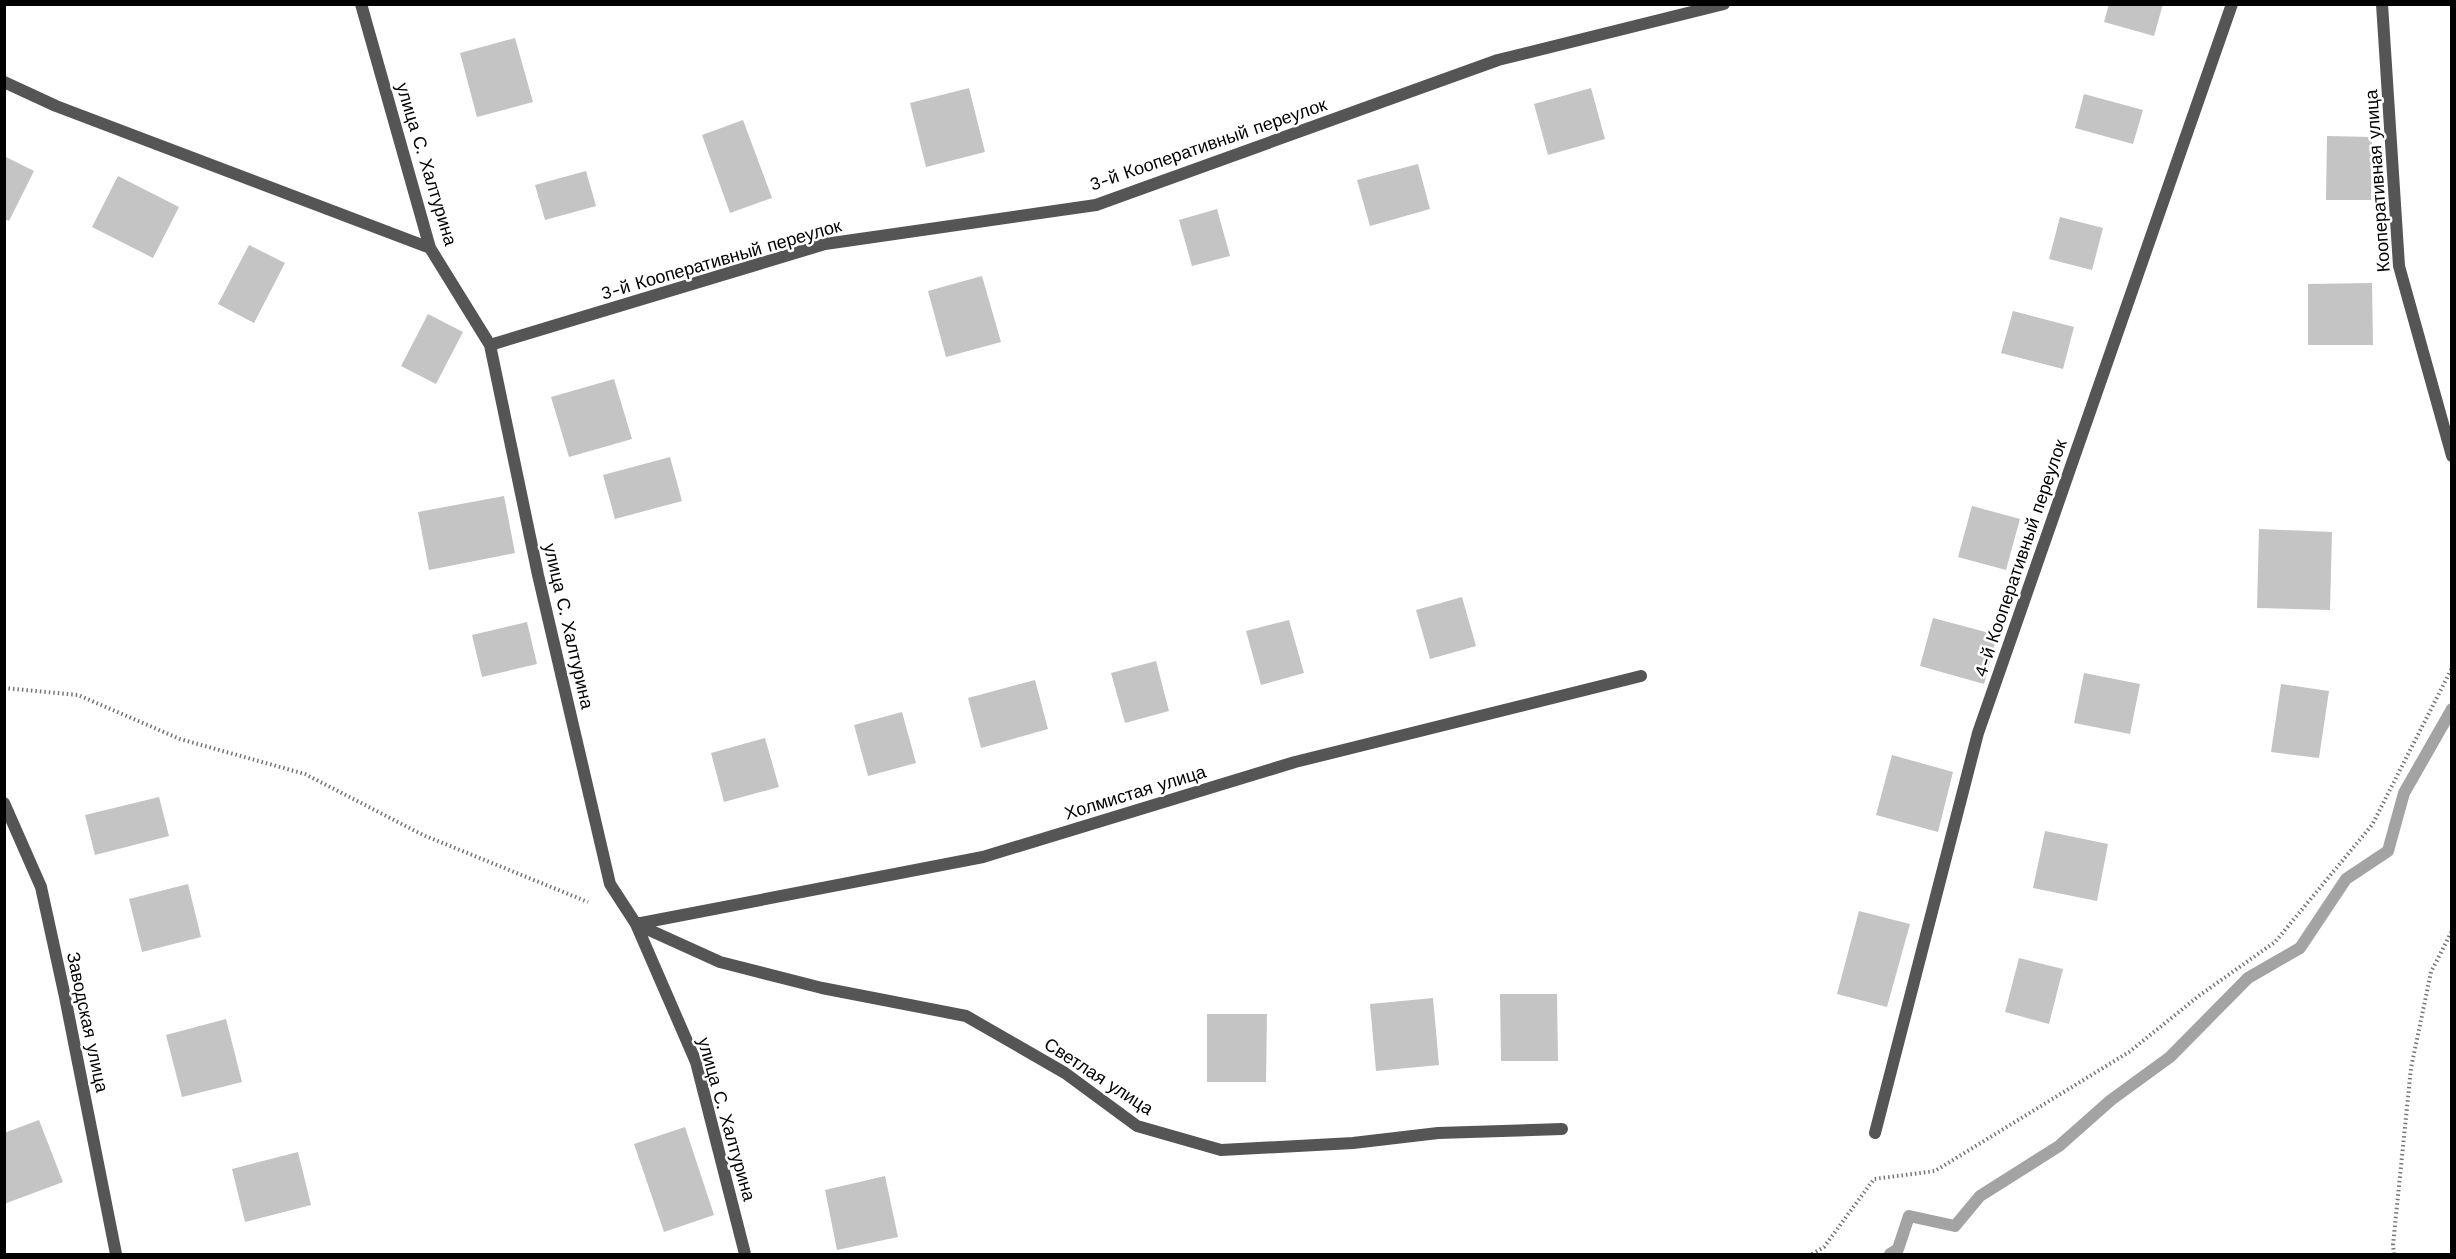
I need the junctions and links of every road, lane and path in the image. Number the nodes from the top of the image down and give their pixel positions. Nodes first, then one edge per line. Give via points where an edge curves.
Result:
1 (362, 4) edge
2 (1724, 4) edge
3 (2232, 4) edge
4 (2382, 4) edge
5 (4, 82) edge
6 (430, 248) junction
7 (490, 345) junction
8 (2451, 456) edge
9 (2451, 668) edge
10 (1641, 676) dead end
11 (4, 688) edge
12 (4, 803) edge
13 (594, 905) dead end
14 (636, 924) junction
15 (2451, 931) edge
16 (1562, 1130) dead end
17 (1875, 1133) dead end
18 (116, 1254) edge
19 (745, 1254) edge
20 (1812, 1254) edge
21 (2394, 1254) edge

1 - 6 street, улица С. Халтурина
2 - 7 street, 3-й Кооперативный переулок via 1498,60 1096,205 825,244
3 - 17 street, 4-й Кооперативный переулок via 1978,733
4 - 8 street, Кооперативная улица via 2399,266
5 - 6 street via 56,106
6 - 7 street, улица С. Халтурина
7 - 14 street, улица С. Халтурина via 538,575 610,884
9 - 20 path via 2373,825 2275,942 2129,1052 1935,1172 1874,1179 1824,1247
10 - 14 street, Холмистая улица via 1295,762 983,857
11 - 13 path via 78,694 180,739 305,774 423,835
12 - 18 street, Заводская улица via 41,886
14 - 16 street, Светлая улица via 720,962 966,1016 1065,1073 1137,1126 1221,1150 1353,1143 1438,1133
14 - 19 street, улица С. Халтурина via 696,1062
15 - 21 path via 2431,972 2410,1068

